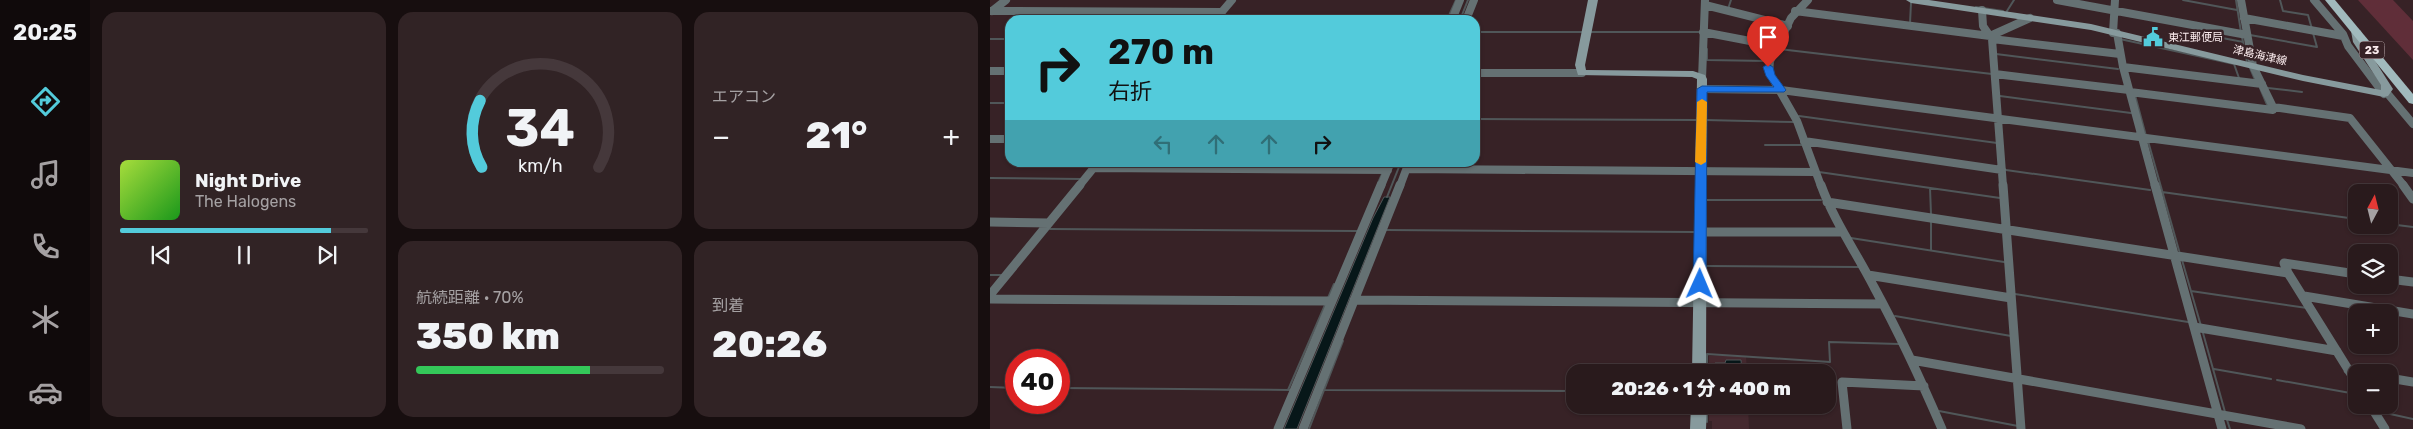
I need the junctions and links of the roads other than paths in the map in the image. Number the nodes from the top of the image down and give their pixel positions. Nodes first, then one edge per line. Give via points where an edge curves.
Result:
1 (1006, 0) edge
2 (1232, 0) edge
3 (1460, 0) edge
4 (1474, 0) edge
5 (1593, 0) edge
6 (1808, 0) edge
7 (1913, 0) edge
8 (2057, 0) edge
9 (2115, 0) edge
10 (2240, 0) edge
11 (2307, 0) edge
12 (2330, 0) edge
13 (2315, 1) edge
14 (1705, 3) edge
15 (1982, 10) junction
16 (2114, 10) junction
17 (991, 11) edge
18 (1795, 11) junction
19 (1222, 12) junction
20 (1219, 15) edge
21 (1454, 15) edge
22 (1468, 15) edge
23 (2030, 18) junction
24 (2244, 18) junction
25 (1788, 26) junction
26 (2009, 27) junction
27 (2356, 31) junction
28 (1703, 32) junction
29 (2115, 33) junction
30 (2247, 35) junction
31 (2343, 36) junction
32 (1991, 37) junction
33 (2014, 43) junction
34 (1776, 46) junction
35 (2120, 54) junction
36 (2253, 66) junction
37 (2123, 67) junction
38 (990, 71) edge
39 (1005, 71) edge
40 (1582, 72) junction
41 (1480, 73) edge
42 (1995, 74) junction
43 (1702, 84) junction
44 (2262, 84) junction
45 (1781, 90) junction
46 (2130, 91) junction
47 (2385, 93) junction
48 (2413, 101) edge
49 (2274, 107) junction
50 (2413, 114) edge
51 (1999, 118) junction
52 (2413, 124) edge
53 (2142, 137) junction
54 (990, 138) edge
55 (1005, 139) edge
56 (1804, 141) junction
57 (1094, 167) edge
58 (1390, 167) edge
59 (1408, 167) edge
60 (1466, 167) edge
61 (2002, 170) junction
62 (2393, 170) junction
63 (1700, 171) junction
64 (1815, 172) junction
65 (2413, 173) edge
66 (2413, 199) edge
67 (1827, 202) junction
68 (990, 222) edge
69 (1049, 223) junction
70 (2005, 229) junction
71 (1700, 232) junction
72 (1842, 232) junction
73 (2174, 254) junction
74 (2288, 272) junction
75 (2348, 273) edge
76 (1868, 275) junction
77 (2398, 280) edge
78 (2413, 282) edge
79 (990, 295) edge
80 (2304, 296) junction
81 (2011, 298) junction
82 (990, 299) edge
83 (1354, 300) junction
84 (1332, 301) junction
85 (1699, 302) junction
86 (1883, 304) junction
87 (2413, 314) edge
88 (2199, 328) junction
89 (2337, 351) junction
90 (1912, 360) junction
91 (1699, 364) edge
92 (2348, 370) edge
93 (2018, 378) junction
94 (2398, 380) edge
95 (2413, 382) edge
96 (1924, 386) junction
97 (1699, 414) edge
98 (2218, 414) junction
99 (2376, 414) edge
100 (1278, 429) edge
101 (1303, 429) edge
102 (1698, 429) edge
103 (1847, 429) edge
104 (1942, 429) edge
105 (2022, 429) edge
106 (2222, 429) edge
107 (2301, 429) edge
108 (2385, 429) edge

1 - 17 street
2 - 19 street
3 - 21 street
4 - 22 street
5 - 40 street via 1580,65
6 - 18 street
7 - 15 street, 津島海津線
8 - 16 street
9 - 16 street
10 - 24 street
11 - 13 street
12 - 27 main road, 23
13 - 31 street
14 - 25 street
14 - 28 street
15 - 23 street, 津島海津線
15 - 32 street via 1983,26
16 - 29 street
16 - 30 street
17 - 19 street
18 - 25 street
18 - 32 street
19 - 20 street
23 - 26 street
23 - 29 street, 津島海津線
24 - 30 street
24 - 31 street
25 - 34 street
26 - 32 street
26 - 33 street
27 - 47 street via 2358,42 2386,85
27 - 48 main road, 23
28 - 34 street
28 - 43 street
29 - 35 street
29 - 36 street, 津島海津線
30 - 36 street
31 - 47 street
32 - 33 street
32 - 42 street
33 - 35 street
34 - 45 street via 1768,67
35 - 37 street
36 - 44 street
36 - 47 street, 津島海津線
37 - 44 street
37 - 46 street
38 - 39 street
40 - 41 street
40 - 43 street via 1693,74
42 - 46 street
42 - 51 street
43 - 45 street
43 - 63 street
44 - 49 street
45 - 51 street
45 - 56 street
46 - 49 street via 2273,110
46 - 53 street
47 - 50 street
47 - 52 street
49 - 62 street via 2350,118
51 - 53 street
51 - 61 street
53 - 62 street
53 - 73 street
54 - 55 street
56 - 61 street
56 - 64 street
57 - 69 street
58 - 84 street
59 - 83 street
60 - 63 street
61 - 70 street
62 - 65 street
62 - 66 street
63 - 64 street
63 - 71 street
64 - 67 street
67 - 70 street
67 - 72 street
68 - 69 street
69 - 79 street
70 - 73 street
70 - 81 street
71 - 72 street
71 - 85 street
72 - 76 street
73 - 74 street
73 - 88 street
74 - 75 street via 2284,264
74 - 80 street
76 - 81 street
76 - 86 street
77 - 78 street
80 - 87 street
80 - 89 street
81 - 93 street
82 - 84 street
83 - 85 street
83 - 101 street
84 - 100 street
85 - 86 street
85 - 91 street
86 - 90 street
88 - 89 street
88 - 98 street
89 - 92 street
90 - 93 street
90 - 96 street
93 - 98 street
93 - 105 street
94 - 95 street
96 - 103 street via 1842,382
96 - 104 street
97 - 102 street
98 - 106 street
98 - 107 street
99 - 108 street

